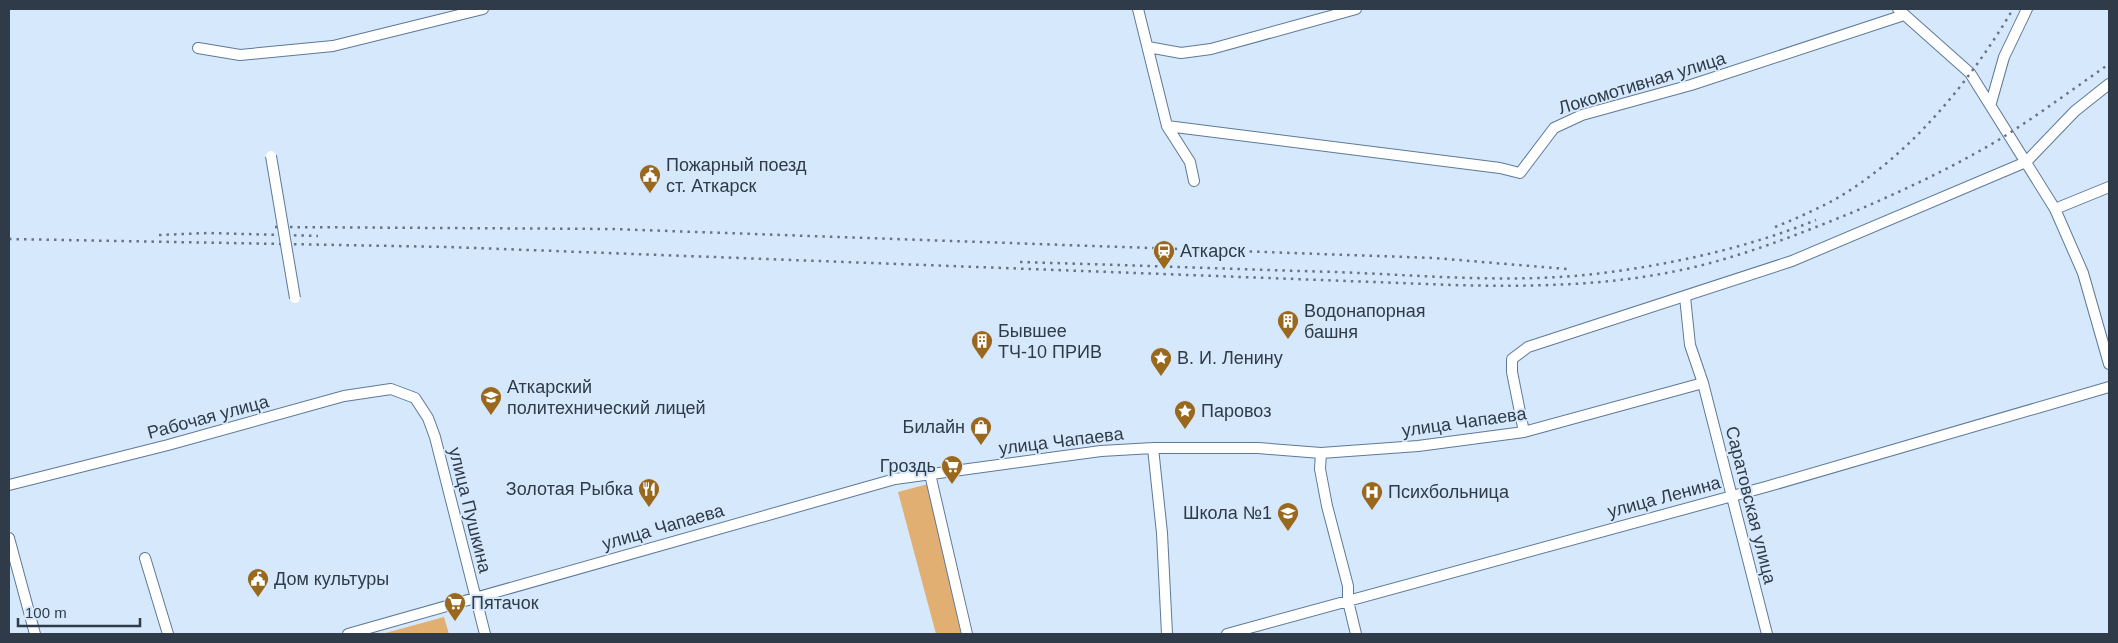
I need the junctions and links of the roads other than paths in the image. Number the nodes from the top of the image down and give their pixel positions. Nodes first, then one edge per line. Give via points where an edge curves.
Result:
1 (483, 9) edge
2 (1138, 9) edge
3 (1356, 9) edge
4 (2027, 9) edge
5 (1901, 12) edge
6 (1148, 47) junction
7 (198, 48) dead end
8 (2109, 84) edge
9 (1991, 103) junction
10 (1168, 126) junction
11 (270, 156) dead end
12 (2026, 162) junction
13 (1194, 181) dead end
14 (2109, 187) edge
15 (2055, 209) junction
16 (1685, 297) junction
17 (295, 298) dead end
18 (2109, 364) edge
19 (1703, 383) junction
20 (2109, 387) edge
21 (415, 398) joint
22 (1524, 432) junction
23 (1153, 448) junction
24 (1321, 452) junction
25 (930, 474) junction
26 (9, 485) edge
27 (1731, 496) junction
28 (9, 538) edge
29 (145, 558) dead end
30 (476, 599) junction
31 (1348, 601) junction
32 (35, 634) edge
33 (168, 634) edge
34 (348, 634) edge
35 (485, 634) edge
36 (967, 634) edge
37 (1167, 634) edge
38 (1227, 634) edge
39 (1356, 634) edge
40 (1767, 634) edge

1 - 7 street via 333,46 240,55
2 - 6 street
3 - 6 street via 1211,49 1181,53
4 - 9 street via 2004,57
5 - 9 street via 1970,73
5 - 10 street, Локомотивная улица via 1698,83 1582,115 1554,128 1520,173
6 - 10 street
8 - 12 street via 2075,111
9 - 12 street
10 - 13 street via 1190,162
11 - 17 street, bridge
12 - 15 street
12 - 16 street via 1792,261
14 - 15 street
15 - 18 street via 2083,273
16 - 19 street via 1690,345
16 - 22 street via 1528,347 1512,359
19 - 22 street, улица Чапаева
19 - 27 street, Саратовская улица
20 - 27 street, улица Ленина
21 - 26 street, Рабочая улица via 391,389 344,396
21 - 30 street, улица Пушкина via 435,437
22 - 24 street, улица Чапаева via 1418,446
23 - 24 street, улица Чапаева
23 - 25 street, улица Чапаева via 1101,451
23 - 37 street via 1162,533
24 - 31 street via 1320,469 1348,586
25 - 30 street, улица Чапаева via 877,484
25 - 36 street
27 - 31 street, улица Ленина
27 - 40 street, Саратовская улица
28 - 32 street
29 - 33 street
30 - 34 street, улица Чапаева
30 - 35 street, улица Пушкина
31 - 38 street, улица Ленина
31 - 39 street

